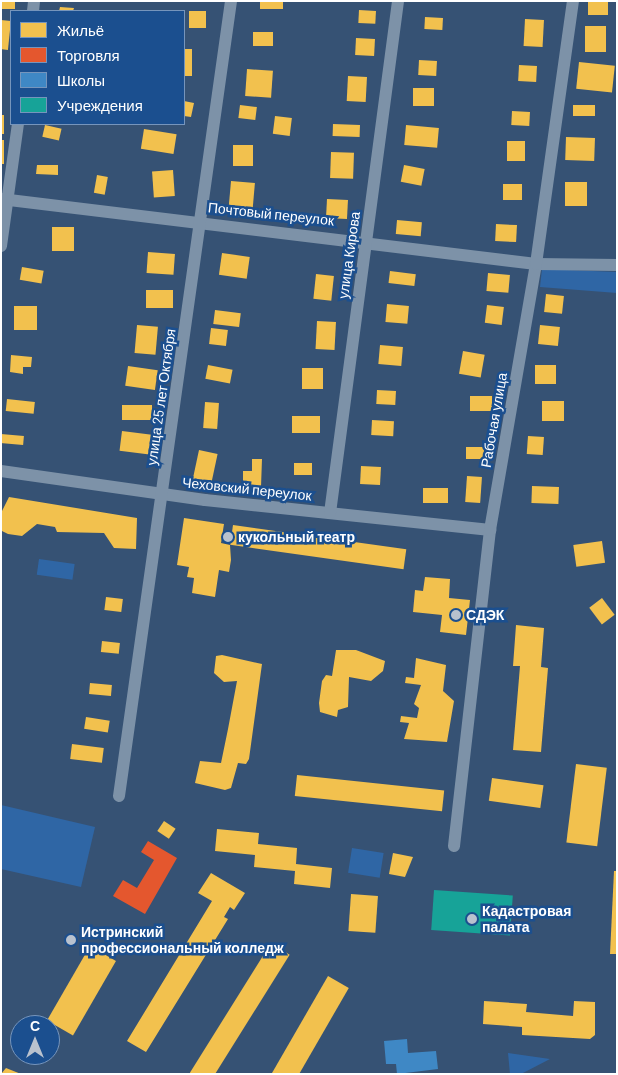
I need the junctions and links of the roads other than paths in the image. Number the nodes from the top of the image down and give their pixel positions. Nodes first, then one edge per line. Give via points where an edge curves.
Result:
1 (231, 1) edge
2 (398, 1) edge
3 (573, 1) edge
4 (18, 125) edge
5 (4, 200) edge
6 (200, 221) junction
7 (366, 240) junction
8 (1, 246) edge
9 (536, 264) junction
10 (617, 264) edge
11 (1, 471) edge
12 (163, 494) junction
13 (330, 512) junction
14 (490, 530) junction
15 (119, 796) dead end
16 (454, 846) dead end

1 - 6 street, улица 25 лет Октября
2 - 7 street, улица Кирова
3 - 9 street, Рабочая улица
4 - 5 street
5 - 6 street, Почтовый переулок
5 - 8 street
6 - 7 street, Почтовый переулок
6 - 12 street, улица 25 лет Октября
7 - 9 street, Почтовый переулок
7 - 13 street, улица Кирова
9 - 10 street, Почтовый переулок
9 - 14 street, Рабочая улица
11 - 12 street, Чеховский переулок
12 - 13 street, Чеховский переулок
12 - 15 street, улица 25 лет Октября
13 - 14 street, Чеховский переулок
14 - 16 street, Рабочая улица

